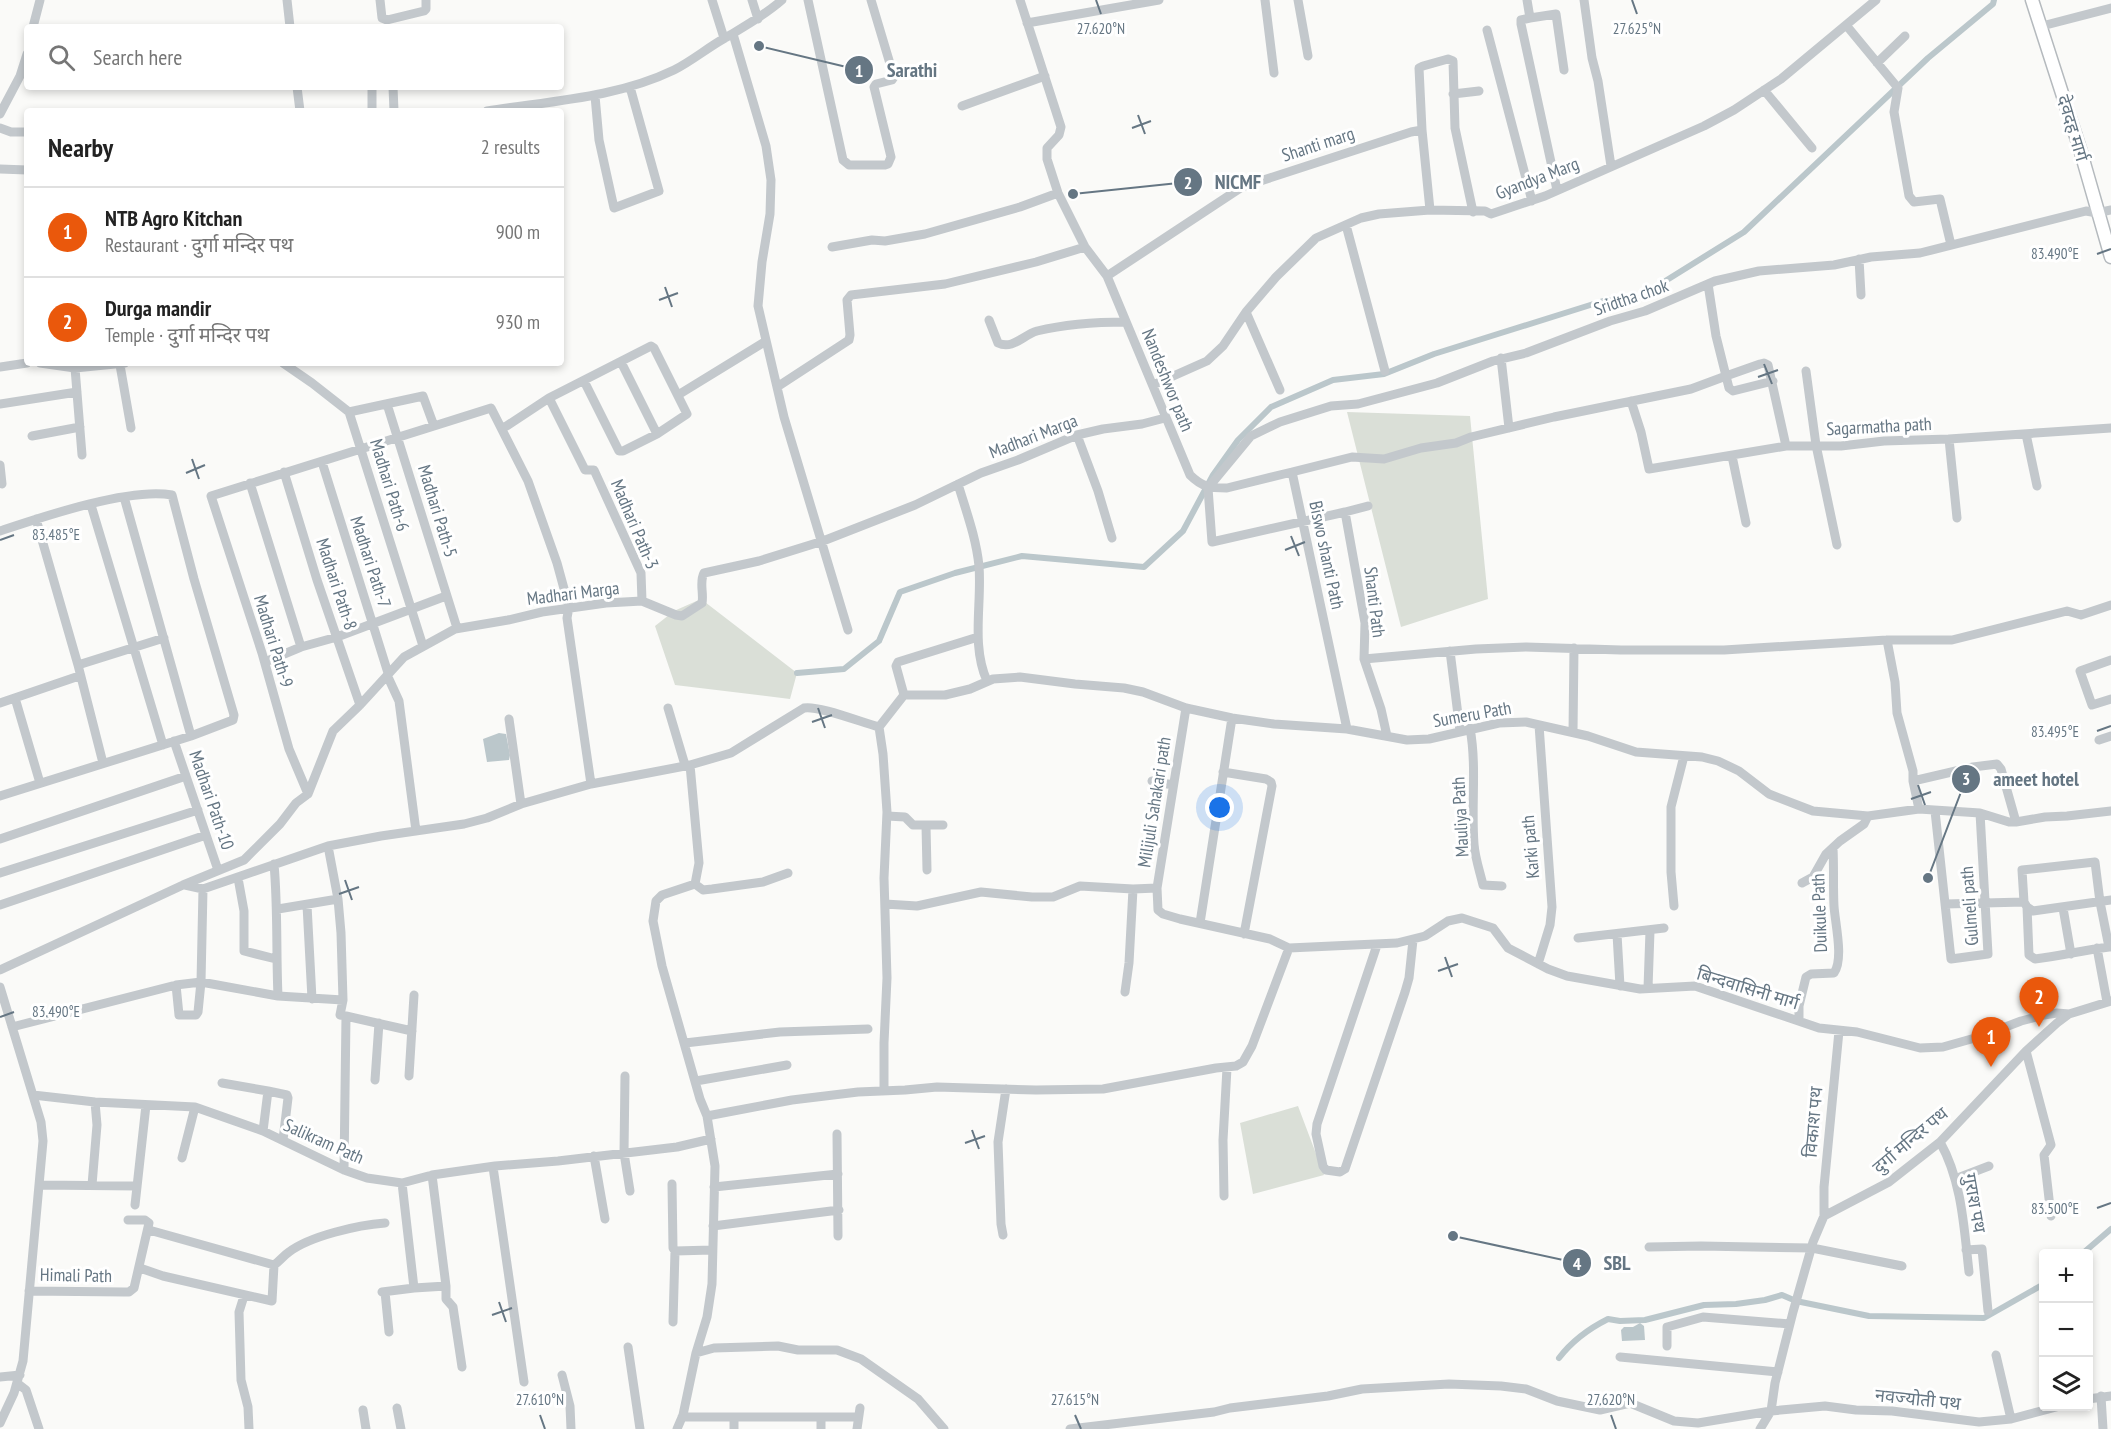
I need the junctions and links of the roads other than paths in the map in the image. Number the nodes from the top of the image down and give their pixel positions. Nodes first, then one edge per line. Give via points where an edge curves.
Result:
1 (40, 0) edge
2 (286, 0) edge
3 (380, 0) edge
4 (426, 0) edge
5 (712, 0) edge
6 (752, 0) edge
7 (782, 0) edge
8 (808, 0) edge
9 (872, 0) edge
10 (1020, 0) edge
11 (1159, 0) edge
12 (1265, 0) edge
13 (1298, 0) edge
14 (1527, 0) edge
15 (1584, 0) edge
16 (1876, 0) edge
17 (2032, 0) edge
18 (1144, 1) edge
19 (2111, 8) edge
20 (1530, 18) junction
21 (758, 19) junction
22 (1027, 23) junction
23 (34, 24) edge
24 (290, 24) edge
25 (1846, 25) junction
26 (2042, 26) junction
27 (1487, 30) dead end
28 (728, 36) junction
29 (1905, 36) dead end
30 (1308, 56) dead end
31 (24, 63) edge
32 (1877, 63) junction
33 (1564, 70) dead end
34 (1274, 74) dead end
35 (1045, 76) junction
36 (630, 87) junction
37 (297, 90) edge
38 (372, 90) edge
39 (393, 90) edge
40 (1764, 90) junction
41 (1479, 91) dead end
42 (1454, 94) junction
43 (595, 96) junction
44 (962, 106) dead end
45 (300, 108) edge
46 (372, 108) edge
47 (394, 108) edge
48 (509, 108) edge
49 (0, 114) edge
50 (0, 128) edge
51 (1422, 130) junction
52 (24, 132) edge
53 (1812, 148) dead end
54 (1611, 166) junction
55 (0, 169) edge
56 (24, 170) edge
57 (1557, 190) junction
58 (1058, 193) junction
59 (1532, 201) junction
60 (1430, 210) junction
61 (2111, 210) edge
62 (1473, 212) junction
63 (2097, 213) junction
64 (1346, 225) junction
65 (1951, 245) junction
66 (832, 247) dead end
67 (1085, 247) junction
68 (2111, 257) edge
69 (1859, 259) junction
70 (1107, 276) junction
71 (1708, 284) junction
72 (1861, 295) dead end
73 (1246, 312) junction
74 (989, 320) dead end
75 (1126, 322) junction
76 (766, 341) junction
77 (1501, 358) junction
78 (621, 362) junction
79 (24, 363) edge
80 (61, 366) edge
81 (84, 366) edge
82 (123, 366) edge
83 (288, 366) edge
84 (0, 367) edge
85 (75, 368) junction
86 (1385, 370) dead end
87 (1806, 371) dead end
88 (1726, 376) junction
89 (584, 381) junction
90 (1773, 381) junction
91 (1153, 385) junction
92 (777, 387) junction
93 (1280, 390) dead end
94 (77, 392) junction
95 (678, 395) junction
96 (549, 398) junction
97 (1631, 401) junction
98 (0, 404) edge
99 (387, 404) junction
100 (349, 412) junction
101 (1166, 418) junction
102 (434, 426) junction
103 (80, 427) junction
104 (131, 428) dead end
105 (1509, 428) junction
106 (2111, 428) edge
107 (502, 429) junction
108 (657, 434) junction
109 (2026, 434) junction
110 (1077, 435) junction
111 (32, 436) dead end
112 (398, 436) junction
113 (1949, 440) junction
114 (1816, 445) junction
115 (1786, 446) junction
116 (361, 448) junction
117 (82, 454) dead end
118 (1732, 456) junction
119 (322, 462) junction
120 (0, 465) edge
121 (285, 472) junction
122 (1292, 472) junction
123 (250, 483) junction
124 (2, 484) edge
125 (958, 484) junction
126 (2037, 486) dead end
127 (1208, 488) junction
128 (124, 497) junction
129 (91, 505) junction
130 (1368, 506) dead end
131 (1345, 512) junction
132 (1957, 518) dead end
133 (36, 519) junction
134 (1304, 523) junction
135 (1746, 523) dead end
136 (0, 531) edge
137 (1112, 538) dead end
138 (823, 541) junction
139 (1837, 545) dead end
140 (446, 596) junction
141 (642, 602) junction
142 (2111, 605) edge
143 (569, 607) junction
144 (410, 610) junction
145 (373, 623) junction
146 (457, 628) junction
147 (848, 630) dead end
148 (337, 637) junction
149 (978, 637) junction
150 (164, 638) junction
151 (1887, 640) junction
152 (423, 646) junction
153 (301, 647) junction
154 (1574, 648) junction
155 (134, 649) junction
156 (1450, 651) junction
157 (1364, 659) junction
158 (2111, 660) edge
159 (265, 662) junction
160 (78, 665) junction
161 (388, 674) junction
162 (79, 676) junction
163 (987, 681) junction
164 (904, 695) junction
165 (15, 698) junction
166 (2111, 699) edge
167 (0, 703) edge
168 (360, 705) junction
169 (668, 708) dead end
170 (1186, 708) junction
171 (1232, 718) junction
172 (509, 719) dead end
173 (1539, 725) junction
174 (879, 727) junction
175 (1347, 729) junction
176 (1465, 730) junction
177 (1573, 732) junction
178 (191, 736) junction
179 (1387, 736) junction
180 (2111, 736) edge
181 (2098, 740) dead end
182 (174, 741) junction
183 (163, 744) junction
184 (1684, 756) junction
185 (103, 763) junction
186 (688, 765) junction
187 (1222, 771) junction
188 (186, 777) junction
189 (1152, 781) dead end
190 (1913, 782) junction
191 (40, 783) junction
192 (591, 784) junction
193 (1173, 785) junction
194 (308, 794) junction
195 (0, 796) edge
196 (521, 804) junction
197 (1919, 809) junction
198 (198, 810) junction
199 (1935, 811) junction
200 (2111, 811) edge
201 (1980, 813) junction
202 (887, 816) junction
203 (1868, 816) junction
204 (2016, 822) junction
205 (943, 825) dead end
206 (926, 826) junction
207 (416, 831) junction
208 (206, 835) junction
209 (0, 839) edge
210 (328, 846) junction
211 (1833, 848) junction
212 (274, 864) junction
213 (218, 870) junction
214 (927, 870) dead end
215 (0, 873) edge
216 (788, 873) dead end
217 (238, 878) junction
218 (1802, 883) dead end
219 (695, 884) junction
220 (183, 885) junction
221 (1502, 886) dead end
222 (1157, 888) junction
223 (204, 889) junction
224 (1133, 889) junction
225 (338, 899) junction
226 (2111, 900) edge
227 (2100, 902) junction
228 (885, 904) junction
229 (1945, 904) junction
230 (1984, 904) junction
231 (2025, 904) junction
232 (0, 905) edge
233 (307, 905) junction
234 (1674, 906) dead end
235 (2063, 908) junction
236 (278, 909) junction
237 (1200, 923) junction
238 (1664, 928) dead end
239 (1650, 931) junction
240 (1244, 934) junction
241 (1617, 934) junction
242 (1578, 938) dead end
243 (1413, 940) junction
244 (1377, 945) junction
245 (2110, 947) edge
246 (1289, 948) junction
247 (2097, 948) junction
248 (2071, 954) junction
249 (276, 959) junction
250 (1538, 964) junction
251 (0, 970) edge
252 (201, 982) junction
253 (176, 985) junction
254 (1620, 986) junction
255 (0, 987) edge
256 (1648, 988) junction
257 (1125, 992) dead end
258 (414, 994) dead end
259 (278, 996) junction
260 (312, 999) junction
261 (343, 1000) junction
262 (2109, 1001) edge
263 (2069, 1014) junction
264 (346, 1016) junction
265 (1799, 1020) junction
266 (379, 1023) junction
267 (12, 1027) junction
268 (868, 1029) dead end
269 (412, 1031) junction
270 (1839, 1031) junction
271 (685, 1043) junction
272 (2026, 1051) junction
273 (787, 1065) dead end
274 (1227, 1068) junction
275 (409, 1076) dead end
276 (625, 1076) dead end
277 (375, 1080) dead end
278 (696, 1081) junction
279 (222, 1083) dead end
280 (1006, 1089) junction
281 (268, 1091) junction
282 (884, 1091) junction
283 (33, 1095) junction
284 (95, 1102) junction
285 (146, 1105) junction
286 (195, 1107) junction
287 (707, 1116) junction
288 (263, 1131) junction
289 (837, 1134) dead end
290 (711, 1139) junction
291 (283, 1140) junction
292 (1940, 1142) junction
293 (624, 1153) junction
294 (594, 1156) junction
295 (182, 1158) dead end
296 (1989, 1166) dead end
297 (493, 1167) junction
298 (344, 1170) junction
299 (838, 1174) junction
300 (432, 1175) junction
301 (1955, 1179) junction
302 (402, 1183) junction
303 (672, 1184) dead end
304 (40, 1185) junction
305 (92, 1185) junction
306 (137, 1186) junction
307 (714, 1187) junction
308 (630, 1191) dead end
309 (1224, 1196) dead end
310 (135, 1205) dead end
311 (839, 1210) junction
312 (1824, 1216) junction
313 (2051, 1216) dead end
314 (605, 1219) dead end
315 (128, 1220) dead end
316 (384, 1224) dead end
317 (712, 1226) junction
318 (148, 1230) junction
319 (1003, 1235) dead end
320 (838, 1236) dead end
321 (1649, 1247) dead end
322 (1812, 1248) junction
323 (712, 1250) junction
324 (1966, 1250) junction
325 (675, 1251) junction
326 (274, 1265) junction
327 (1902, 1266) dead end
328 (140, 1268) junction
329 (1969, 1272) dead end
330 (446, 1286) junction
331 (414, 1288) junction
332 (29, 1291) junction
333 (244, 1296) junction
334 (1988, 1311) dead end
335 (673, 1322) dead end
336 (1790, 1324) junction
337 (389, 1332) dead end
338 (1667, 1346) dead end
339 (628, 1347) dead end
340 (696, 1353) junction
341 (1996, 1355) dead end
342 (1620, 1358) dead end
343 (462, 1367) dead end
344 (1778, 1372) junction
345 (562, 1375) dead end
346 (0, 1377) edge
347 (19, 1379) junction
348 (524, 1382) dead end
349 (2106, 1396) edge
350 (397, 1408) dead end
351 (363, 1410) dead end
352 (1771, 1411) junction
353 (2044, 1411) edge
354 (682, 1417) junction
355 (734, 1417) junction
356 (821, 1417) junction
357 (2011, 1419) junction
358 (0, 1422) edge
359 (1975, 1426) edge
360 (39, 1429) edge
361 (249, 1429) edge
362 (366, 1429) edge
363 (401, 1429) edge
364 (571, 1429) edge
365 (640, 1429) edge
366 (677, 1429) edge
367 (734, 1429) edge
368 (821, 1429) edge
369 (857, 1429) edge
370 (944, 1429) edge
371 (1071, 1429) edge
372 (1760, 1429) edge
373 (2103, 1429) edge

1 - 23 street
2 - 24 street
3 - 4 street via 382,18 387,20 424,11
5 - 28 street
6 - 21 street
7 - 21 street
8 - 9 street via 843,160 849,165 885,165 891,156 874,87 894,77
10 - 22 street
11 - 18 street
12 - 34 street
13 - 30 street
14 - 20 street
15 - 54 street
16 - 25 street, Gyandya Marg
17 - 26 main road, देवदह मार्ग
18 - 22 street
19 - 26 street
20 - 33 street via 1556,14
20 - 57 street via 1521,20 1521,24
21 - 28 street
22 - 35 street
25 - 32 street
25 - 40 street, Gyandya Marg
26 - 63 main road, देवदह मार्ग
27 - 59 street
28 - 36 street via 673,70
28 - 76 street via 769,158 772,197 758,295
29 - 32 street
31 - 49 street
32 - 65 street via 1896,85 1894,111 1909,196 1914,202 1940,199
35 - 44 street
35 - 58 street, Nandeshwor path via 1061,128 1047,148
36 - 43 street
36 - 43 street via 659,191 614,208 599,140
37 - 45 street
38 - 46 street
39 - 47 street
40 - 53 street
40 - 54 street, Gyandya Marg via 1704,126
41 - 42 street
42 - 51 street via 1452,60 1419,67
42 - 62 street via 1455,128
43 - 48 street
50 - 52 street
51 - 60 street
51 - 70 street, Shanti marg via 1242,188
54 - 57 street, Gyandya Marg
55 - 56 street
57 - 59 street, Gyandya Marg
58 - 66 street via 924,234
58 - 67 street, Nandeshwor path
59 - 62 street, Gyandya Marg via 1491,214
60 - 62 street, Gyandya Marg
60 - 64 street, Gyandya Marg via 1378,214
61 - 63 street, Sridtha chok
63 - 65 street, Sridtha chok via 2086,211
63 - 68 main road, देवदह मार्ग
64 - 73 street, Gyandya Marg via 1316,238
64 - 86 street
65 - 69 street, Sridtha chok via 1912,254
67 - 70 street, Nandeshwor path
67 - 92 street via 945,284 851,295 847,300 849,340
69 - 71 street, Sridtha chok via 1742,274
69 - 72 street
70 - 75 street, Nandeshwor path
71 - 77 street, Sridtha chok via 1540,348
71 - 88 street
73 - 91 street, Gyandya Marg via 1223,346 1207,361
73 - 93 street
74 - 75 street via 997,343 1005,345 1035,332 1070,324
75 - 91 street, Nandeshwor path
76 - 92 street
76 - 95 street
77 - 105 street
77 - 127 street, Sridtha chok via 1420,388 1358,404 1331,406 1262,429 1246,441
78 - 89 street
78 - 95 street via 651,346
78 - 108 street
79 - 84 street
80 - 85 street
81 - 85 street
82 - 104 street
83 - 100 street
85 - 94 street
87 - 114 street
88 - 90 street via 1732,391
88 - 90 street via 1764,363
88 - 97 street via 1691,389
89 - 96 street
89 - 108 street via 620,451
90 - 115 street
91 - 101 street, Nandeshwor path
92 - 138 street
94 - 98 street
94 - 103 street
95 - 108 street via 686,416
96 - 107 street
96 - 141 street, Madhari Path-3 via 585,470 594,469 641,573
97 - 105 street
97 - 118 street, Sagarmatha path via 1649,469
99 - 100 street
99 - 102 street via 423,396
99 - 112 street, Madhari Path-5
100 - 116 street, Madhari Path-6
101 - 110 street, Madhari Marga
101 - 127 street, Nandeshwor path via 1191,475
102 - 107 street via 491,408
102 - 112 street
103 - 111 street
103 - 117 street
105 - 122 street via 1384,459 1352,457
106 - 109 street, Sagarmatha path
107 - 143 street via 528,481
109 - 113 street, Sagarmatha path
109 - 126 street
110 - 125 street, Madhari Marga
110 - 137 street
112 - 116 street
112 - 140 street, Madhari Path-5
113 - 114 street, Sagarmatha path
113 - 132 street
114 - 115 street, Sagarmatha path
114 - 139 street
115 - 118 street, Sagarmatha path
116 - 119 street
116 - 144 street, Madhari Path-6
118 - 135 street
119 - 121 street
119 - 145 street, Madhari Path-7
120 - 124 street
121 - 123 street
121 - 148 street, Madhari Path-8
122 - 127 street via 1227,488
122 - 134 street, Biswo shanti Path
123 - 153 street
123 - 159 street, Madhari Path-9 via 211,496
125 - 138 street, Madhari Marga
125 - 149 street via 976,544
127 - 134 street via 1212,542
128 - 129 street
128 - 150 street
128 - 178 street via 172,495 232,707 233,720
129 - 133 street
129 - 155 street
130 - 131 street
131 - 134 street
131 - 157 street, Shanti Path via 1365,623
133 - 136 street
133 - 160 street
134 - 175 street, Biswo shanti Path
138 - 141 street, Madhari Marga via 704,573 702,603 682,616
138 - 147 street
140 - 144 street
140 - 146 street, Madhari Path-5
141 - 143 street, Madhari Marga
142 - 151 street via 2081,615 2067,611 2043,616 1961,639
143 - 146 street, Madhari Marga
143 - 192 street via 567,618
144 - 145 street
144 - 152 street, Madhari Path-6
145 - 148 street
145 - 161 street, Madhari Path-7
146 - 152 street, Madhari Marga
148 - 153 street
148 - 168 street, Madhari Path-8
149 - 163 street
149 - 164 street via 898,662
150 - 155 street
150 - 178 street
151 - 154 street via 1724,650
151 - 190 street via 1897,713
152 - 161 street, Madhari Marga via 404,657
153 - 159 street
154 - 156 street
154 - 177 street
155 - 160 street
155 - 183 street
156 - 157 street
156 - 176 street
157 - 179 street, Shanti Path
158 - 166 street via 2080,671 2092,705
159 - 194 street, Madhari Path-9 via 289,749
160 - 162 street
161 - 168 street, Madhari Marga
161 - 207 street, Madhari Path-7 via 400,708
162 - 165 street
162 - 185 street
163 - 164 street, Sumeru Path via 945,695
163 - 170 street, Sumeru Path via 1020,677 1124,688
164 - 174 street
165 - 167 street
165 - 191 street
168 - 194 street, Madhari Marga via 333,731
169 - 186 street
170 - 171 street, Sumeru Path
170 - 193 street, Milijuli Sahakari path
171 - 175 street, Sumeru Path
171 - 187 street
172 - 196 street
173 - 176 street, Sumeru Path via 1508,722
173 - 177 street, Sumeru Path
173 - 250 street, Karki path via 1552,907
174 - 186 street via 810,707 731,753
174 - 202 street
175 - 179 street, Sumeru Path
176 - 179 street, Sumeru Path via 1412,740
176 - 221 street, Mauliya Path via 1473,745 1474,845 1482,885
177 - 184 street, Sumeru Path via 1636,752
178 - 182 street
180 - 181 street
182 - 183 street
182 - 188 street, Madhari Path-10
183 - 185 street
184 - 203 street, Sumeru Path via 1729,765 1769,794 1799,807
184 - 234 street via 1671,807
185 - 191 street
186 - 192 street
186 - 219 street via 699,863
187 - 237 street
187 - 240 street via 1266,779 1272,786
188 - 198 street, Madhari Path-10
188 - 209 street
189 - 193 street
190 - 197 street
190 - 204 street via 1996,763
191 - 195 street
192 - 196 street
193 - 222 street, Milijuli Sahakari path
194 - 213 street, Madhari Marga via 244,860
196 - 207 street via 487,818
197 - 199 street, Sumeru Path
197 - 203 street, Sumeru Path
198 - 208 street, Madhari Path-10
198 - 215 street
199 - 201 street, Sumeru Path
199 - 229 street, Gulmeli path
200 - 204 street, Sumeru Path
201 - 204 street, Sumeru Path
201 - 230 street, Gulmeli path
202 - 206 street via 902,816 913,825
202 - 228 street
203 - 211 street via 1864,824
205 - 206 street
206 - 214 street
207 - 210 street
208 - 213 street, Madhari Path-10
208 - 232 street
210 - 212 street
210 - 225 street
211 - 218 street via 1813,877
211 - 265 street, Duikule Path via 1837,969 1834,973 1806,977 1798,1006
212 - 217 street
212 - 236 street
213 - 220 street, Madhari Marga
216 - 219 street via 759,883 711,890
217 - 223 street
217 - 249 street via 244,911 244,951
219 - 271 street via 662,895 656,901 653,921
220 - 223 street
220 - 251 street, Madhari Marga
222 - 224 street
222 - 237 street, Milijuli Sahakari path via 1158,910
223 - 252 street
224 - 228 street via 1080,886 1053,897 981,892 916,906
224 - 257 street
225 - 233 street
225 - 261 street
226 - 227 street
227 - 231 street via 2096,862 2022,870
227 - 235 street
227 - 245 street
228 - 282 street
229 - 230 street
229 - 230 street, Gulmeli path via 1951,959 1989,954
230 - 231 street
231 - 235 street via 2033,911
231 - 248 street via 2029,955 2035,959
233 - 236 street
233 - 260 street
235 - 248 street
236 - 249 street
237 - 240 street
238 - 239 street
239 - 241 street
239 - 256 street
240 - 246 street
241 - 242 street
241 - 254 street
243 - 244 street, बिन्दवासिनी मार्ग
243 - 244 street via 1405,992 1345,1169 1326,1170 1317,1124
243 - 250 street, बिन्दवासिनी मार्ग via 1462,918 1493,928 1508,948
244 - 246 street, बिन्दवासिनी मार्ग
245 - 247 street
246 - 274 street via 1248,1054 1239,1065
247 - 248 street
247 - 262 street
249 - 259 street
250 - 254 street, बिन्दवासिनी मार्ग via 1567,976
252 - 253 street
252 - 253 street via 196,1015 179,1015
252 - 259 street
253 - 267 street
254 - 256 street, बिन्दवासिनी मार्ग
255 - 267 street
256 - 265 street, बिन्दवासिनी मार्ग via 1695,986
258 - 269 street
259 - 260 street
260 - 261 street
261 - 264 street via 340,1015
262 - 263 street, दुर्गा मन्दिर पथ
263 - 270 street, बिन्दवासिनी मार्ग via 2044,1015 1931,1048
263 - 272 street, दुर्गा मन्दिर पथ
264 - 266 street
264 - 298 street
265 - 270 street, बिन्दवासिनी मार्ग
266 - 269 street
266 - 277 street
267 - 283 street
268 - 271 street via 780,1032
269 - 275 street
270 - 312 street, विकाश पथ
271 - 278 street
272 - 292 street, दुर्गा मन्दिर पथ
272 - 313 street via 2050,1145 2044,1155
273 - 278 street
274 - 280 street via 1103,1089
274 - 309 street
276 - 293 street
278 - 287 street
279 - 281 street
280 - 282 street via 937,1087
280 - 319 street via 998,1149
281 - 288 street
281 - 291 street via 288,1096
282 - 287 street via 826,1095
283 - 284 street, Salikram Path
283 - 304 street via 43,1136
284 - 285 street, Salikram Path
284 - 305 street
285 - 286 street, Salikram Path
285 - 306 street
286 - 288 street, Salikram Path
286 - 295 street
287 - 290 street
288 - 291 street, Salikram Path
289 - 299 street
290 - 293 street, Salikram Path
290 - 307 street
291 - 298 street, Salikram Path
292 - 301 street, गुराश पथ
292 - 312 street, दुर्गा मन्दिर पथ via 1889,1182
293 - 294 street, Salikram Path
293 - 308 street
294 - 297 street, Salikram Path
294 - 314 street
296 - 301 street
297 - 300 street, Salikram Path
297 - 348 street
298 - 302 street, Salikram Path
299 - 307 street
299 - 311 street
300 - 302 street, Salikram Path
300 - 330 street
301 - 324 street, गुराश पथ
302 - 331 street
303 - 325 street
304 - 305 street
304 - 332 street
305 - 306 street
306 - 310 street
307 - 317 street
311 - 317 street
311 - 320 street
312 - 322 street
315 - 318 street via 145,1220
316 - 326 street via 363,1224 315,1239
317 - 323 street
318 - 326 street
318 - 328 street, Himali Path
321 - 322 street
322 - 327 street
322 - 336 street
323 - 325 street
323 - 340 street via 707,1317
324 - 329 street, गुराश पथ
324 - 334 street via 1982,1249
325 - 335 street
326 - 333 street via 272,1302
328 - 332 street, Himali Path via 129,1292
328 - 333 street
330 - 331 street
330 - 343 street
331 - 337 street via 383,1292
332 - 347 street
333 - 361 street via 239,1312 241,1380
336 - 338 street via 1703,1317 1667,1327
336 - 344 street
339 - 365 street
340 - 354 street
340 - 370 street via 714,1348 778,1346 837,1350 861,1359 918,1398
341 - 357 street
342 - 344 street
344 - 352 street
345 - 364 street
346 - 347 street
347 - 358 street
347 - 360 street
349 - 373 street
350 - 363 street
351 - 362 street
352 - 359 street, नवज्योती पथ via 1829,1406
352 - 371 street, नवज्योती पथ via 1711,1421 1674,1422 1630,1402 1600,1410 1557,1401 1526,1389 1449,1384 1362,1389
352 - 372 street
353 - 357 street, नवज्योती पथ
354 - 355 street
354 - 366 street
355 - 356 street
355 - 367 street
356 - 368 street
356 - 369 street via 859,1413
357 - 359 street, नवज्योती पथ

